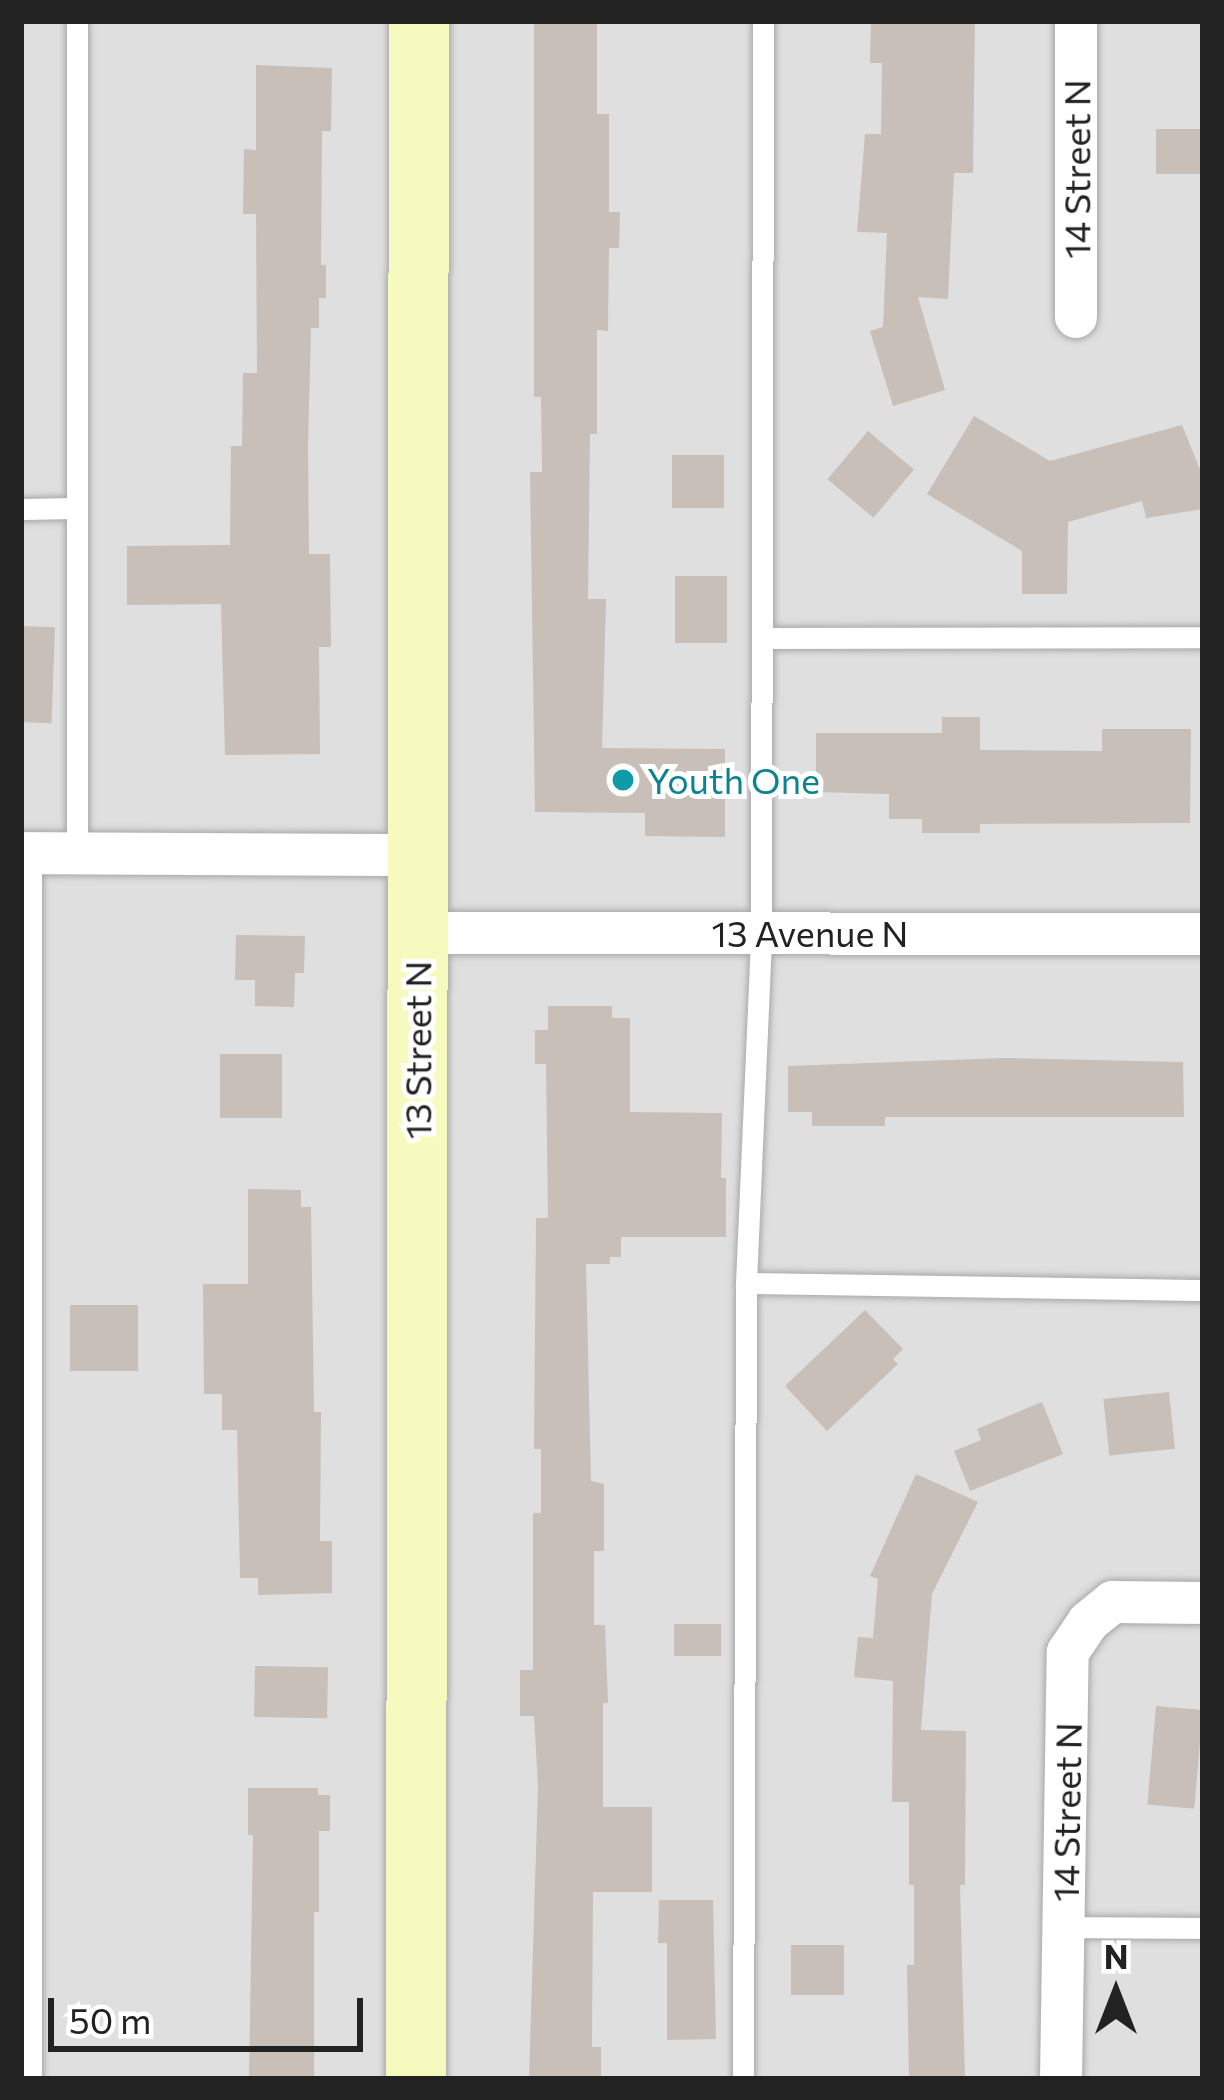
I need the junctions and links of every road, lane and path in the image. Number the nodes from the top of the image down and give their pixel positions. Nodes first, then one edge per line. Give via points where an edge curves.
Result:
1 (77, 21) edge
2 (419, 21) edge
3 (763, 21) edge
4 (1076, 21) edge
5 (1076, 317) dead end
6 (77, 508) junction
7 (21, 509) edge
8 (764, 638) junction
9 (1203, 638) edge
10 (26, 853) edge
11 (77, 854) junction
12 (418, 855) junction
13 (417, 933) junction
14 (760, 934) junction
15 (1203, 934) edge
16 (746, 1283) junction
17 (1203, 1290) edge
18 (1203, 1604) edge
19 (1064, 1927) junction
20 (1203, 1928) edge
21 (31, 2079) edge
22 (416, 2079) edge
23 (743, 2079) edge
24 (1061, 2079) edge

1 - 6 lane
2 - 12 street, 13 Street N
3 - 8 lane
4 - 5 street, 14 Street N
6 - 7 lane
6 - 11 lane
8 - 9 lane
8 - 14 lane
10 - 11 street
10 - 21 lane
11 - 12 street
12 - 13 street, 13 Street N
13 - 14 street, 13 Avenue N
13 - 22 street, 13 Street N
14 - 15 street, 13 Avenue N
14 - 16 lane
16 - 17 lane
16 - 23 lane
18 - 19 street, 14 Street N via 1113,1602 1068,1652
19 - 20 lane
19 - 24 street, 14 Street N

